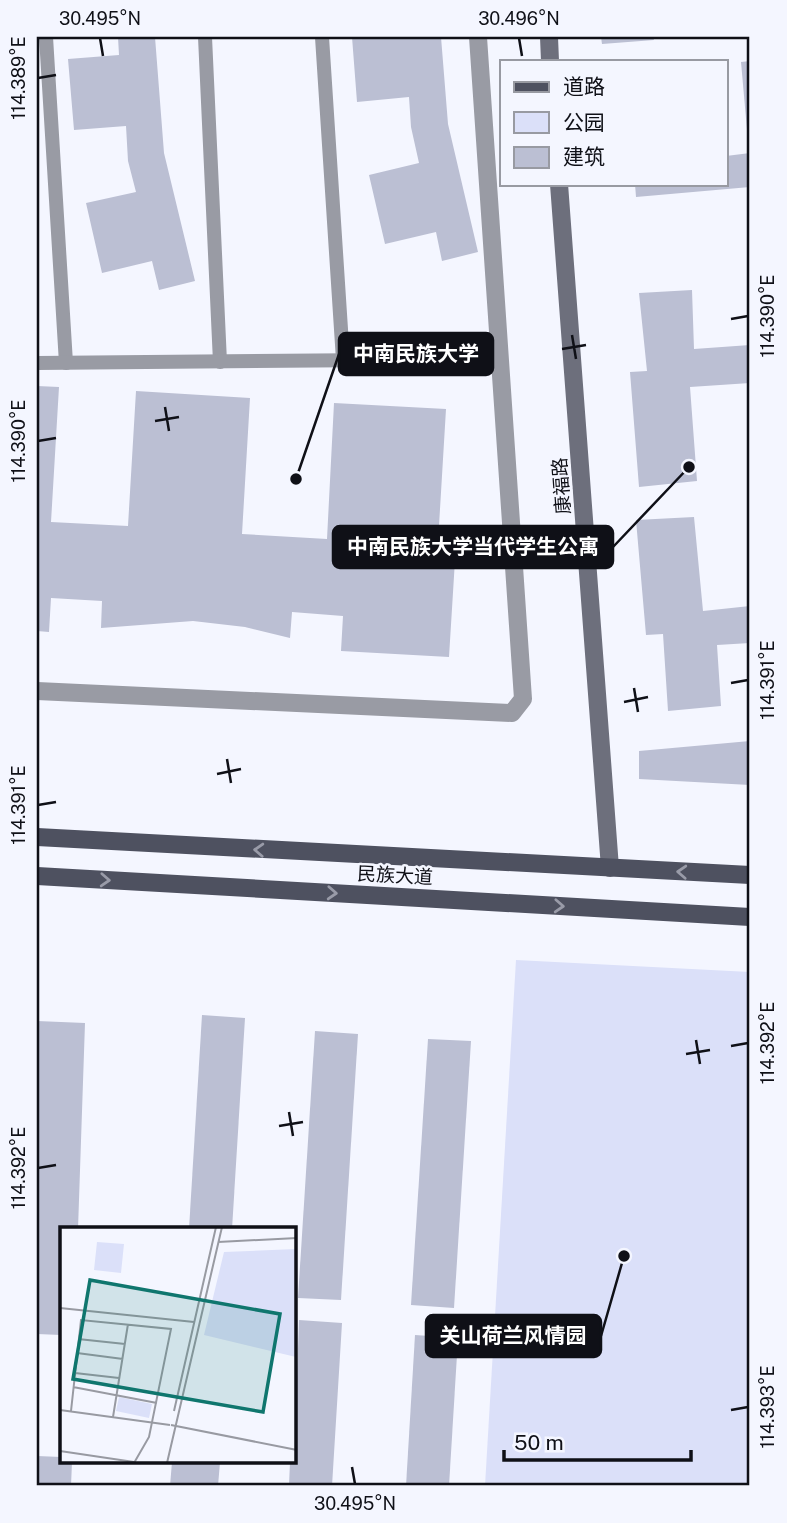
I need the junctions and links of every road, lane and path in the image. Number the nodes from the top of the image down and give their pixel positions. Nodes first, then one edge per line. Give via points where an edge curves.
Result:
1 (46, 37) edge
2 (205, 37) edge
3 (322, 37) edge
4 (478, 37) edge
5 (549, 37) edge
6 (550, 60) edge
7 (559, 186) edge
8 (499, 359) junction
9 (343, 360) junction
10 (220, 362) junction
11 (37, 363) edge
12 (66, 363) junction
13 (37, 691) edge
14 (37, 837) edge
15 (610, 868) junction
16 (750, 875) edge
17 (37, 876) edge
18 (750, 917) edge

1 - 12 lane
2 - 10 lane
3 - 9 lane
4 - 8 street
5 - 6 street
7 - 15 street, 康福路
8 - 9 lane
8 - 13 street via 523,699 512,713
9 - 10 lane
10 - 12 lane
11 - 12 lane
15 -> 14 main road, 民族大道
16 -> 15 main road, 民族大道
17 -> 18 main road, 民族大道

